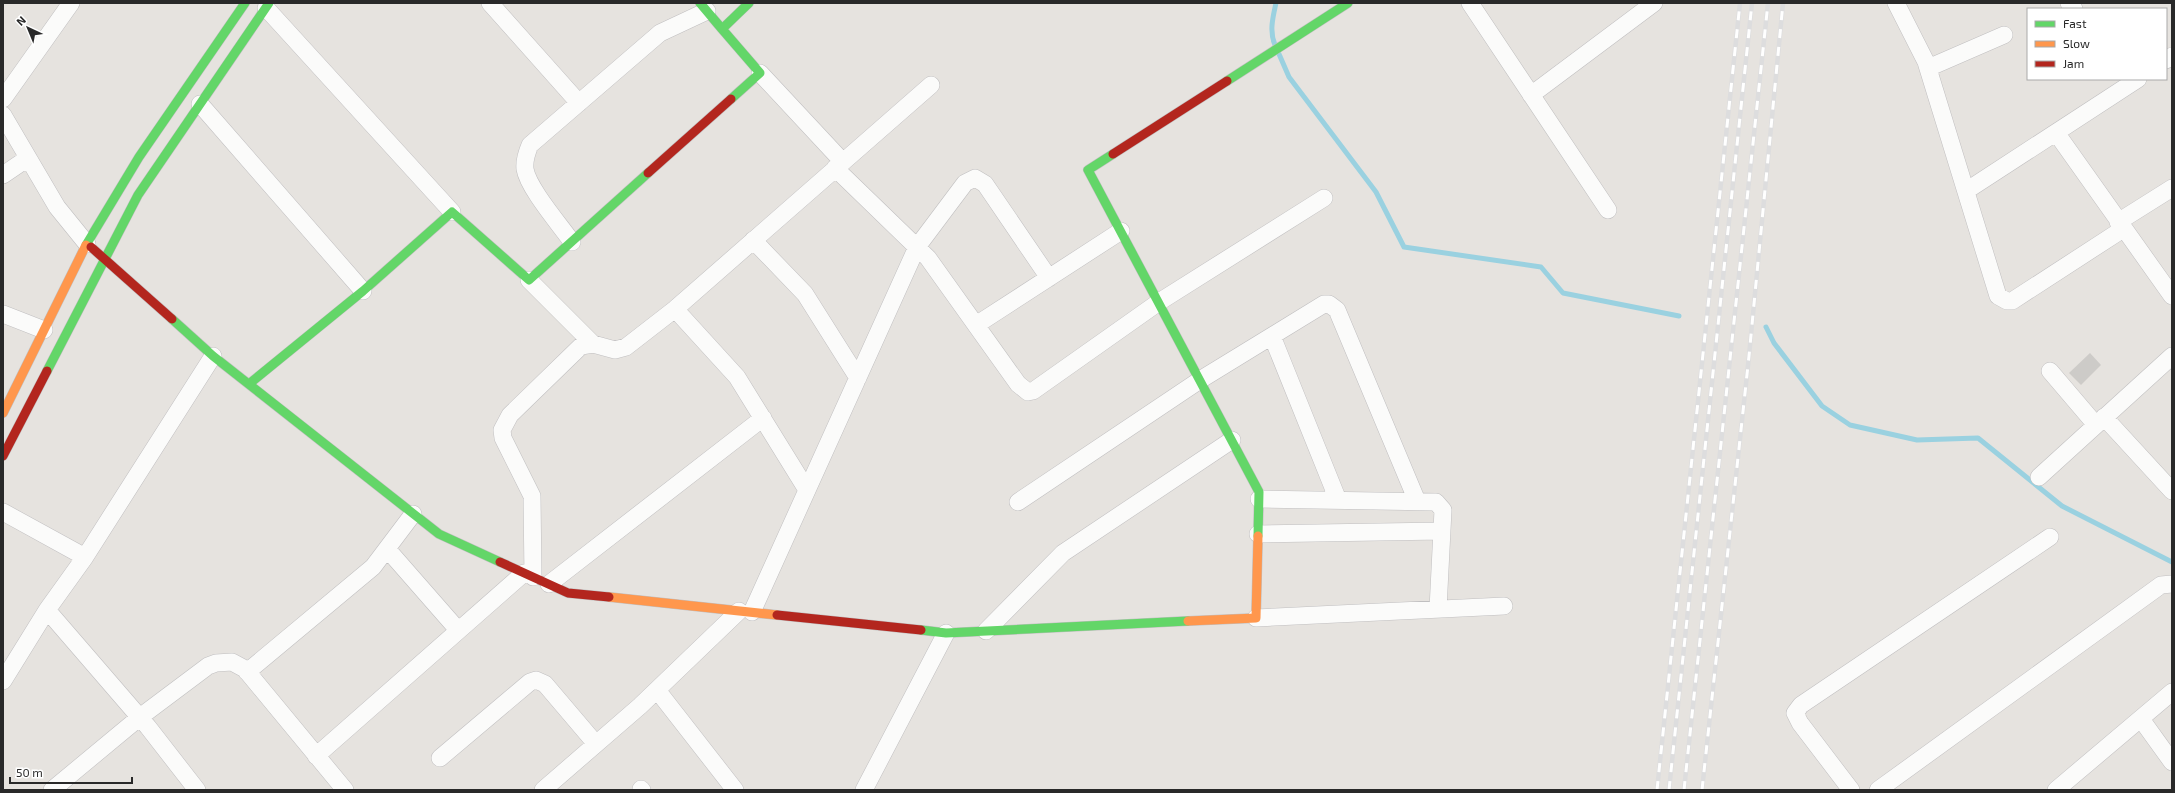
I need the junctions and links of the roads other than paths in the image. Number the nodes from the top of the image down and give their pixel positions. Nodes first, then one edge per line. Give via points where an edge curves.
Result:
1 (71, 3) edge
2 (245, 3) edge
3 (490, 3) edge
4 (749, 3) edge
5 (1348, 3) edge
6 (1470, 3) edge
7 (1654, 3) edge
8 (1896, 3) edge
9 (268, 5) edge
10 (703, 7) edge
11 (722, 29) junction
12 (2004, 35) dead end
13 (1928, 68) junction
14 (760, 73) junction
15 (2128, 82) edge
16 (931, 85) dead end
17 (1531, 95) junction
18 (3, 99) edge
19 (579, 103) junction
20 (200, 104) junction
21 (3, 114) edge
22 (2056, 134) junction
23 (28, 158) junction
24 (839, 165) junction
25 (3, 175) edge
26 (2172, 188) edge
27 (1966, 191) junction
28 (1324, 198) dead end
29 (1608, 210) dead end
30 (452, 212) junction
31 (2121, 225) junction
32 (1121, 231) junction
33 (753, 240) junction
34 (572, 242) junction
35 (87, 244) junction
36 (917, 247) junction
37 (105, 257) junction
38 (1049, 278) junction
39 (529, 280) junction
40 (363, 291) junction
41 (2172, 296) edge
42 (1159, 302) junction
43 (675, 309) junction
44 (3, 314) edge
45 (976, 325) junction
46 (44, 330) junction
47 (1272, 336) junction
48 (593, 344) junction
49 (214, 356) junction
50 (2172, 356) edge
51 (2050, 371) dead end
52 (858, 378) junction
53 (1200, 380) junction
54 (249, 384) junction
55 (3, 413) edge
56 (763, 418) junction
57 (2100, 421) junction
58 (1232, 440) junction
59 (3, 456) edge
60 (2039, 477) dead end
61 (807, 490) junction
62 (2172, 491) edge
63 (1259, 499) junction
64 (1338, 500) junction
65 (1417, 501) junction
66 (1018, 502) dead end
67 (3, 512) edge
68 (413, 514) junction
69 (1442, 531) junction
70 (1258, 534) junction
71 (2050, 537) dead end
72 (388, 550) junction
73 (85, 557) junction
74 (529, 575) junction
75 (549, 584) junction
76 (2168, 584) edge
77 (1504, 606) dead end
78 (1438, 609) junction
79 (47, 610) junction
80 (746, 611) junction
81 (1256, 618) junction
82 (458, 630) junction
83 (986, 631) junction
84 (946, 633) junction
85 (247, 672) junction
86 (3, 681) edge
87 (656, 690) junction
88 (2172, 692) edge
89 (140, 717) junction
90 (2141, 719) junction
91 (596, 744) junction
92 (316, 756) junction
93 (440, 758) dead end
94 (2172, 762) edge
95 (2060, 789) edge
96 (52, 790) edge
97 (197, 790) edge
98 (345, 790) edge
99 (543, 790) edge
100 (735, 790) edge
101 (864, 790) edge
102 (1851, 790) edge
103 (1878, 790) edge

1 - 18 street
2 - 35 street via 139,157
3 - 19 street
4 - 11 street
5 - 32 street via 1088,170
6 - 17 street
7 - 17 street
8 - 13 street
9 - 20 street
9 - 30 street
10 - 11 street
10 - 19 street via 660,33
11 - 14 street
12 - 13 street
13 - 27 street
14 - 24 street
14 - 34 street
15 - 22 street
16 - 24 street
17 - 29 street
19 - 34 street via 530,145 525,168 529,181
20 - 37 street via 138,195
20 - 40 street
21 - 23 street
22 - 27 street
22 - 31 street
23 - 25 street
23 - 35 street via 57,207
24 - 33 street
24 - 36 street
26 - 31 street
27 - 31 street via 1998,296 2006,301 2012,301
28 - 42 street
30 - 39 street
30 - 40 street
31 - 41 street
32 - 38 street
32 - 42 street
33 - 43 street
33 - 52 street via 805,294
34 - 39 street
35 - 37 street
35 - 46 street
36 - 38 street via 965,182 976,178 985,184
36 - 45 street via 928,258
36 - 52 street
37 - 49 street
37 - 59 street
38 - 45 street
39 - 48 street
40 - 54 street
42 - 45 street via 1028,392 1018,384
42 - 53 street
43 - 48 street via 620,350
43 - 56 street via 737,377
44 - 46 street
46 - 55 street
47 - 53 street
47 - 64 street
47 - 65 street via 1324,304 1330,304 1337,310
48 - 74 street via 581,346 510,415 502,430 503,438 532,496
49 - 54 street
49 - 73 street
50 - 57 street
51 - 57 street
52 - 61 street
53 - 58 street
53 - 66 street
54 - 68 street
56 - 61 street
56 - 75 street
57 - 60 street
57 - 62 street
58 - 63 street via 1259,492
58 - 83 street via 1063,553
61 - 80 street
63 - 64 street
63 - 70 street
64 - 65 street
65 - 69 street via 1436,502 1440,505 1443,510
67 - 73 street
68 - 72 street
68 - 74 street via 439,534
69 - 70 street
69 - 78 street
70 - 81 street
71 - 102 street via 1801,705 1795,713 1800,723
72 - 82 street
72 - 85 street via 373,567
73 - 79 street
74 - 75 street
74 - 82 street
75 - 80 street via 568,592
76 - 103 street
77 - 78 street
78 - 81 street
79 - 86 street
79 - 89 street
80 - 84 street
80 - 87 street
81 - 83 street
82 - 92 street
83 - 84 street
84 - 101 street
85 - 89 street via 239,664 232,662 208,666
85 - 92 street
87 - 91 street
87 - 100 street
88 - 90 street
89 - 96 street
89 - 97 street
90 - 94 street
90 - 95 street
91 - 93 street via 545,684 536,680 530,682
91 - 99 street
92 - 98 street

